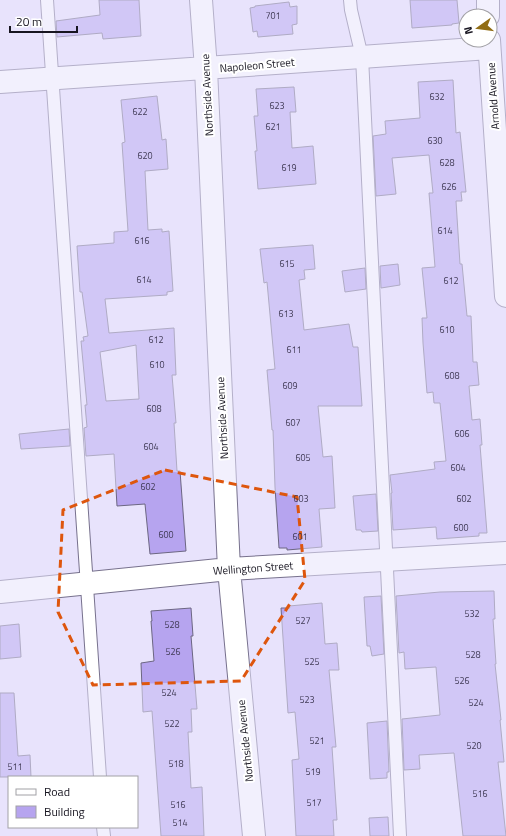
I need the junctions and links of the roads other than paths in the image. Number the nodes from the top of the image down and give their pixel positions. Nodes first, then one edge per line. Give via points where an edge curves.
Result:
1 (47, 0) edge
2 (201, 0) edge
3 (350, 0) edge
4 (458, 47) edge
5 (489, 48) edge
6 (362, 56) junction
7 (206, 69) junction
8 (53, 79) junction
9 (0, 82) edge
10 (503, 181) edge
11 (506, 296) edge
12 (506, 553) edge
13 (386, 560) junction
14 (229, 569) junction
15 (86, 584) junction
16 (0, 592) edge
17 (100, 776) edge
18 (254, 836) edge
19 (400, 836) edge

1 - 8 lane
2 - 7 street, Northside Avenue
3 - 6 lane
4 - 6 street, Napoleon Street
5 - 10 street, Arnold Avenue
6 - 7 street, Napoleon Street
6 - 13 lane
7 - 8 street, Napoleon Street
7 - 14 street, Northside Avenue
8 - 9 street, Napoleon Street
8 - 15 lane
10 - 11 street, Arnold Avenue
12 - 13 street, Wellington Street
13 - 14 street, Wellington Street
13 - 19 lane
14 - 15 street, Wellington Street
14 - 18 street, Northside Avenue
15 - 16 street, Wellington Street
15 - 17 lane

